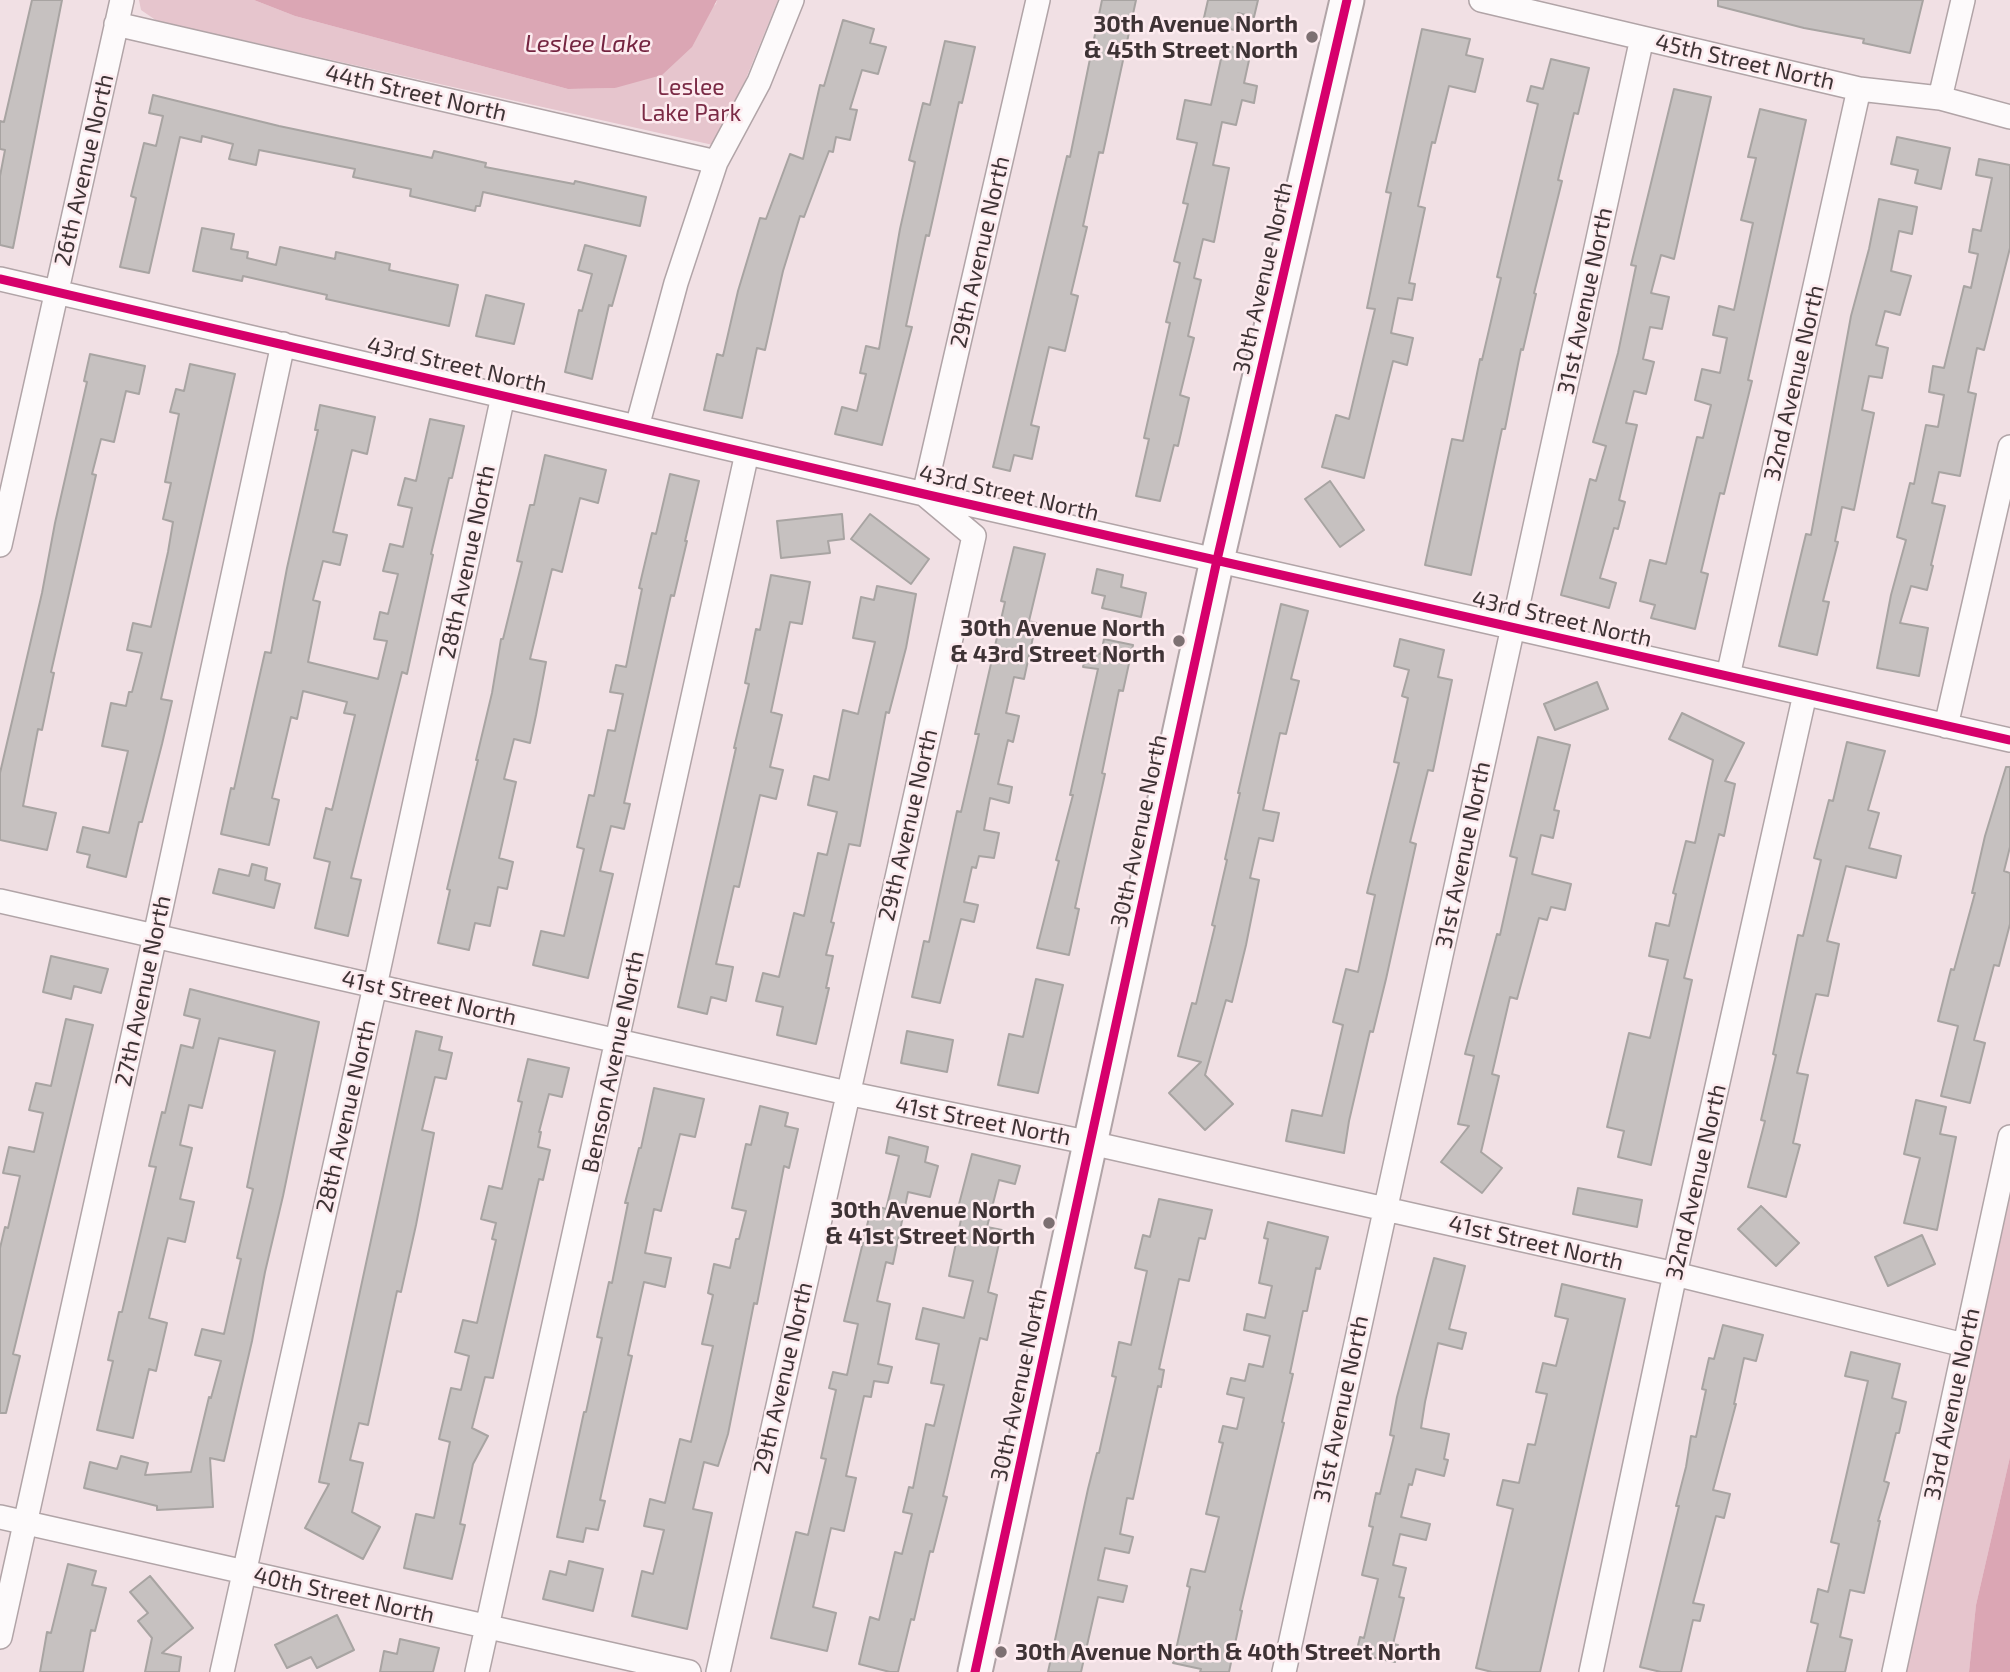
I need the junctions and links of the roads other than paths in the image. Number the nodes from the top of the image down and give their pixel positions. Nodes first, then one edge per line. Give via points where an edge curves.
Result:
1 (122, 0) edge
2 (792, 0) edge
3 (1038, 0) edge
4 (1347, 0) edge
5 (1481, 0) edge
6 (1963, 0) edge
7 (117, 24) junction
8 (1642, 38) junction
9 (1860, 89) junction
10 (1940, 99) junction
11 (2010, 117) edge
12 (716, 162) junction
13 (0, 279) edge
14 (56, 292) junction
15 (283, 344) junction
16 (503, 396) junction
17 (637, 427) junction
18 (2010, 447) edge
19 (747, 453) junction
20 (924, 494) junction
21 (0, 545) edge
22 (1217, 560) junction
23 (1512, 628) junction
24 (1728, 676) junction
25 (1805, 694) junction
26 (1945, 726) junction
27 (2010, 740) edge
28 (0, 901) edge
29 (155, 936) junction
30 (375, 986) junction
31 (618, 1041) junction
32 (847, 1093) junction
33 (2010, 1137) edge
34 (1091, 1143) junction
35 (1385, 1209) junction
36 (1675, 1274) junction
37 (1965, 1345) junction
38 (0, 1517) edge
39 (26, 1522) junction
40 (244, 1572) junction
41 (487, 1628) junction
42 (0, 1637) edge
43 (222, 1672) edge
44 (477, 1672) edge
45 (689, 1672) edge
46 (718, 1672) edge
47 (975, 1672) edge
48 (1284, 1672) edge
49 (1591, 1672) edge
50 (1894, 1672) edge

1 - 7 street, 26th Avenue North
2 - 12 street via 759,82
3 - 20 street, 29th Avenue North
4 - 22 street, 30th Avenue North
5 - 8 street, 45th Street North
6 - 10 street
7 - 12 street, 44th Street North
7 - 14 street, 26th Avenue North
8 - 9 street, 45th Street North
8 - 23 street, 31st Avenue North
9 - 10 street, 45th Street North
9 - 24 street, 32nd Avenue North
10 - 11 street, 45th Street North
12 - 17 street via 676,283
13 - 14 street, 43rd Street North
14 - 15 street, 43rd Street North
14 - 21 street, 26th Avenue North
15 - 16 street, 43rd Street North
15 - 29 street, 27th Avenue North
16 - 17 street, 43rd Street North
16 - 30 street, 28th Avenue North
17 - 19 street, 43rd Street North
18 - 26 street
19 - 20 street, 43rd Street North
19 - 31 street, Benson Avenue North
20 - 22 street, 43rd Street North
20 - 32 street, 29th Avenue North via 974,536
22 - 23 street, 43rd Street North
22 - 34 street, 30th Avenue North
23 - 24 street, 43rd Street North
23 - 35 street, 31st Avenue North
24 - 25 street, 43rd Street North
25 - 26 street, 43rd Street North
25 - 36 street, 32nd Avenue North
26 - 27 street, 43rd Street North
28 - 29 street, 41st Street North
29 - 30 street, 41st Street North
29 - 39 street, 27th Avenue North
30 - 31 street, 41st Street North
30 - 40 street, 28th Avenue North
31 - 32 street, 41st Street North
31 - 41 street, Benson Avenue North
32 - 34 street, 41st Street North
32 - 46 street, 29th Avenue North
33 - 37 street, 33rd Avenue North
34 - 35 street, 41st Street North
34 - 47 street, 30th Avenue North
35 - 36 street, 41st Street North
35 - 48 street, 31st Avenue North
36 - 37 street, 41st Street North
36 - 49 street, 32nd Avenue North
37 - 50 street, 33rd Avenue North
38 - 39 street, 40th Street North
39 - 40 street, 40th Street North
39 - 42 street, 27th Avenue North
40 - 41 street, 40th Street North
40 - 43 street, 28th Avenue North
41 - 44 street, Benson Avenue North
41 - 45 street, 40th Street North

